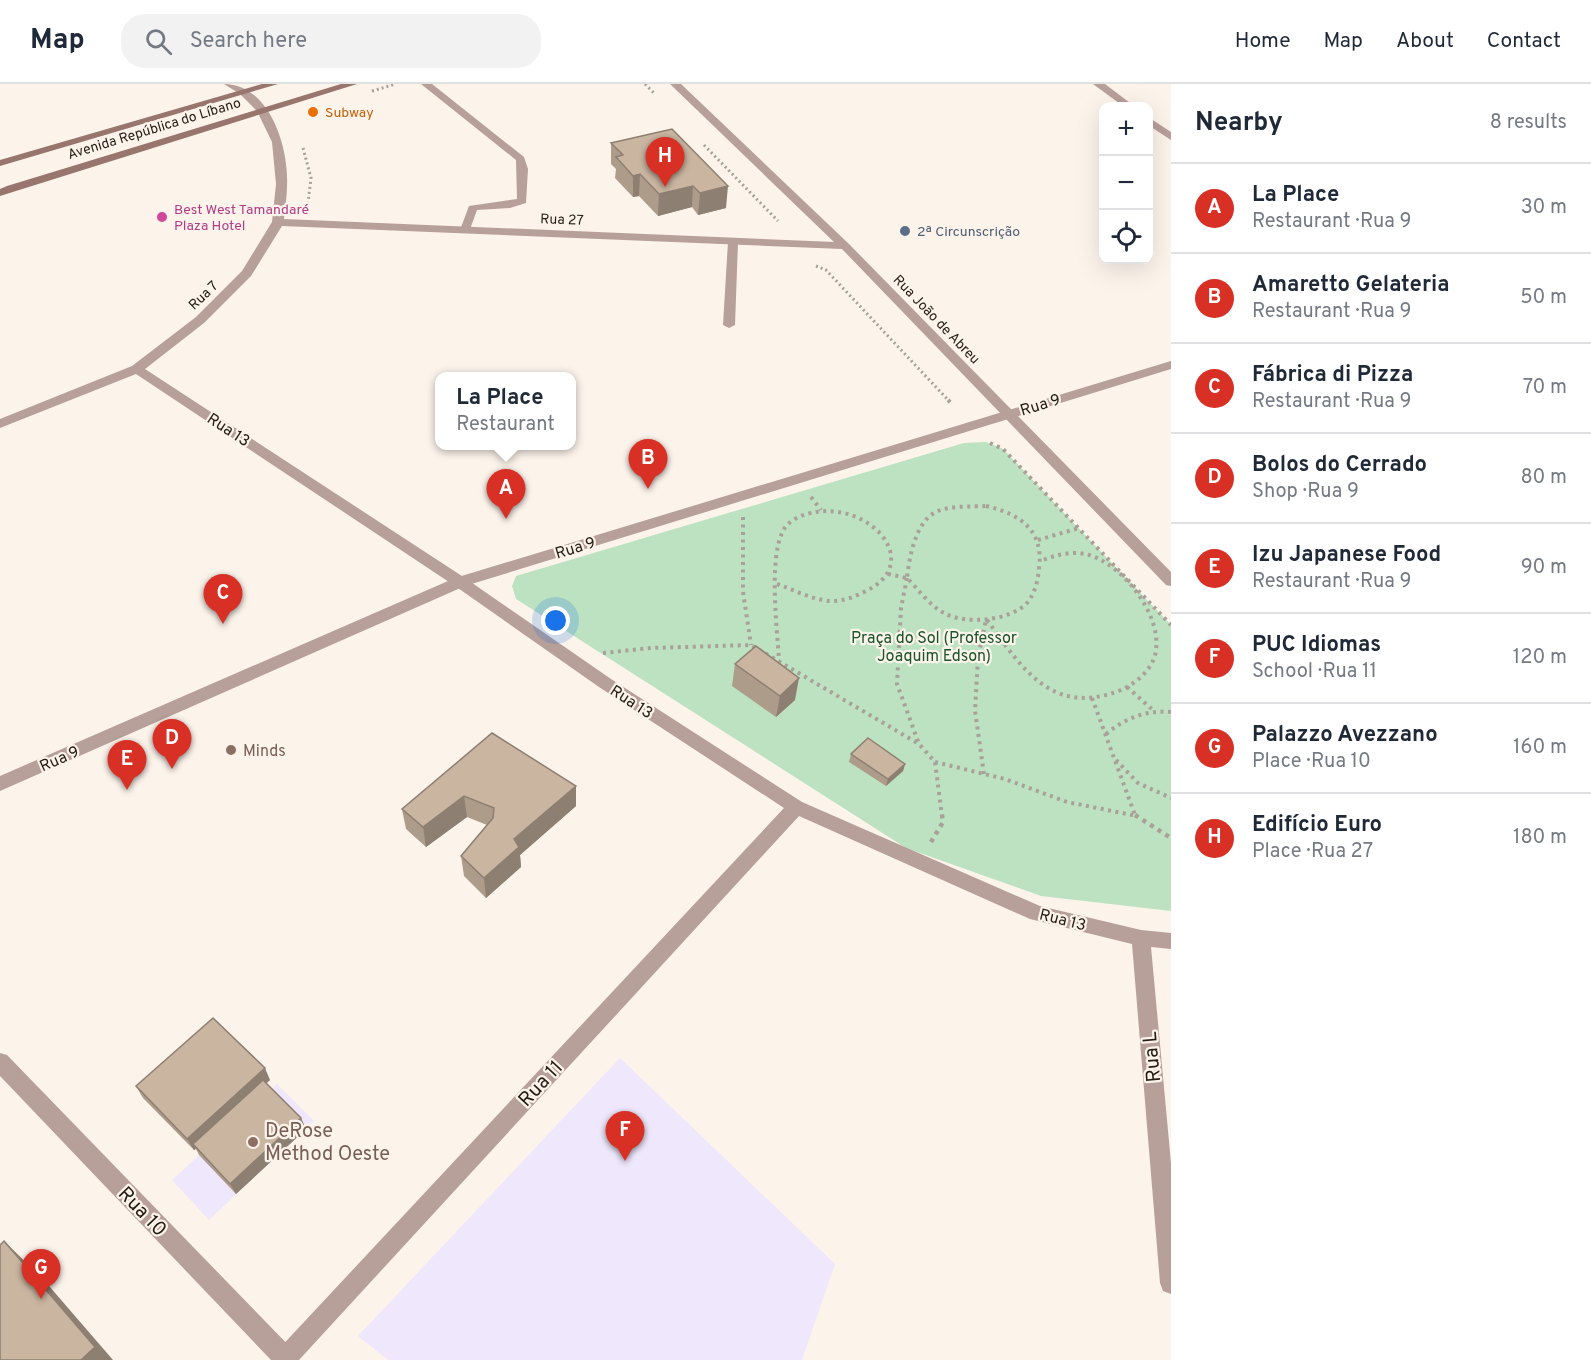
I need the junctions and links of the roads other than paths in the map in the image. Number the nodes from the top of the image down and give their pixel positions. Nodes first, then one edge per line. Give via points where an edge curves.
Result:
1 (229, 84) edge
2 (273, 84) edge
3 (352, 84) edge
4 (426, 84) edge
5 (675, 84) edge
6 (1098, 84) edge
7 (244, 92) junction
8 (1123, 102) edge
9 (262, 110) junction
10 (1153, 123) edge
11 (1171, 137) edge
12 (0, 163) edge
13 (0, 193) edge
14 (278, 222) junction
15 (465, 230) junction
16 (733, 242) junction
17 (845, 246) junction
18 (729, 325) dead end
19 (1171, 364) edge
20 (137, 369) junction
21 (1007, 414) junction
22 (0, 424) edge
23 (1171, 581) edge
24 (460, 582) junction
25 (0, 784) edge
26 (796, 807) junction
27 (1141, 938) junction
28 (1171, 941) edge
29 (0, 1062) edge
30 (1171, 1283) edge
31 (285, 1360) edge

1 - 7 street, Rua 7
2 - 7 main road, Avenida República do Líbano
3 - 9 main road, Avenida República do Líbano
4 - 15 lane via 521,159 524,169 522,201 474,208
5 - 17 street, Rua João de Abreu
6 - 8 street
7 - 9 street, Rua 7
7 - 12 main road, Avenida República do Líbano
9 - 13 main road, Avenida República do Líbano
9 - 14 street, Rua 7 via 277,142 282,184
10 - 11 street
14 - 15 street, Rua 27
14 - 20 street, Rua 7 via 247,273 200,320
15 - 16 street, Rua 27
16 - 17 street, Rua 27
16 - 18 lane
17 - 21 street, Rua João de Abreu
19 - 21 street, Rua 9
20 - 22 street, Rua 7
20 - 24 street, Rua 13
21 - 23 street, Rua João de Abreu
21 - 24 street, Rua 9
24 - 25 street, Rua 9
24 - 26 street, Rua 13 via 605,683
26 - 27 street, Rua 13 via 1037,913
26 - 31 street, Rua 11
27 - 28 street, Rua 13
27 - 30 street, Rua L
29 - 31 street, Rua 10

